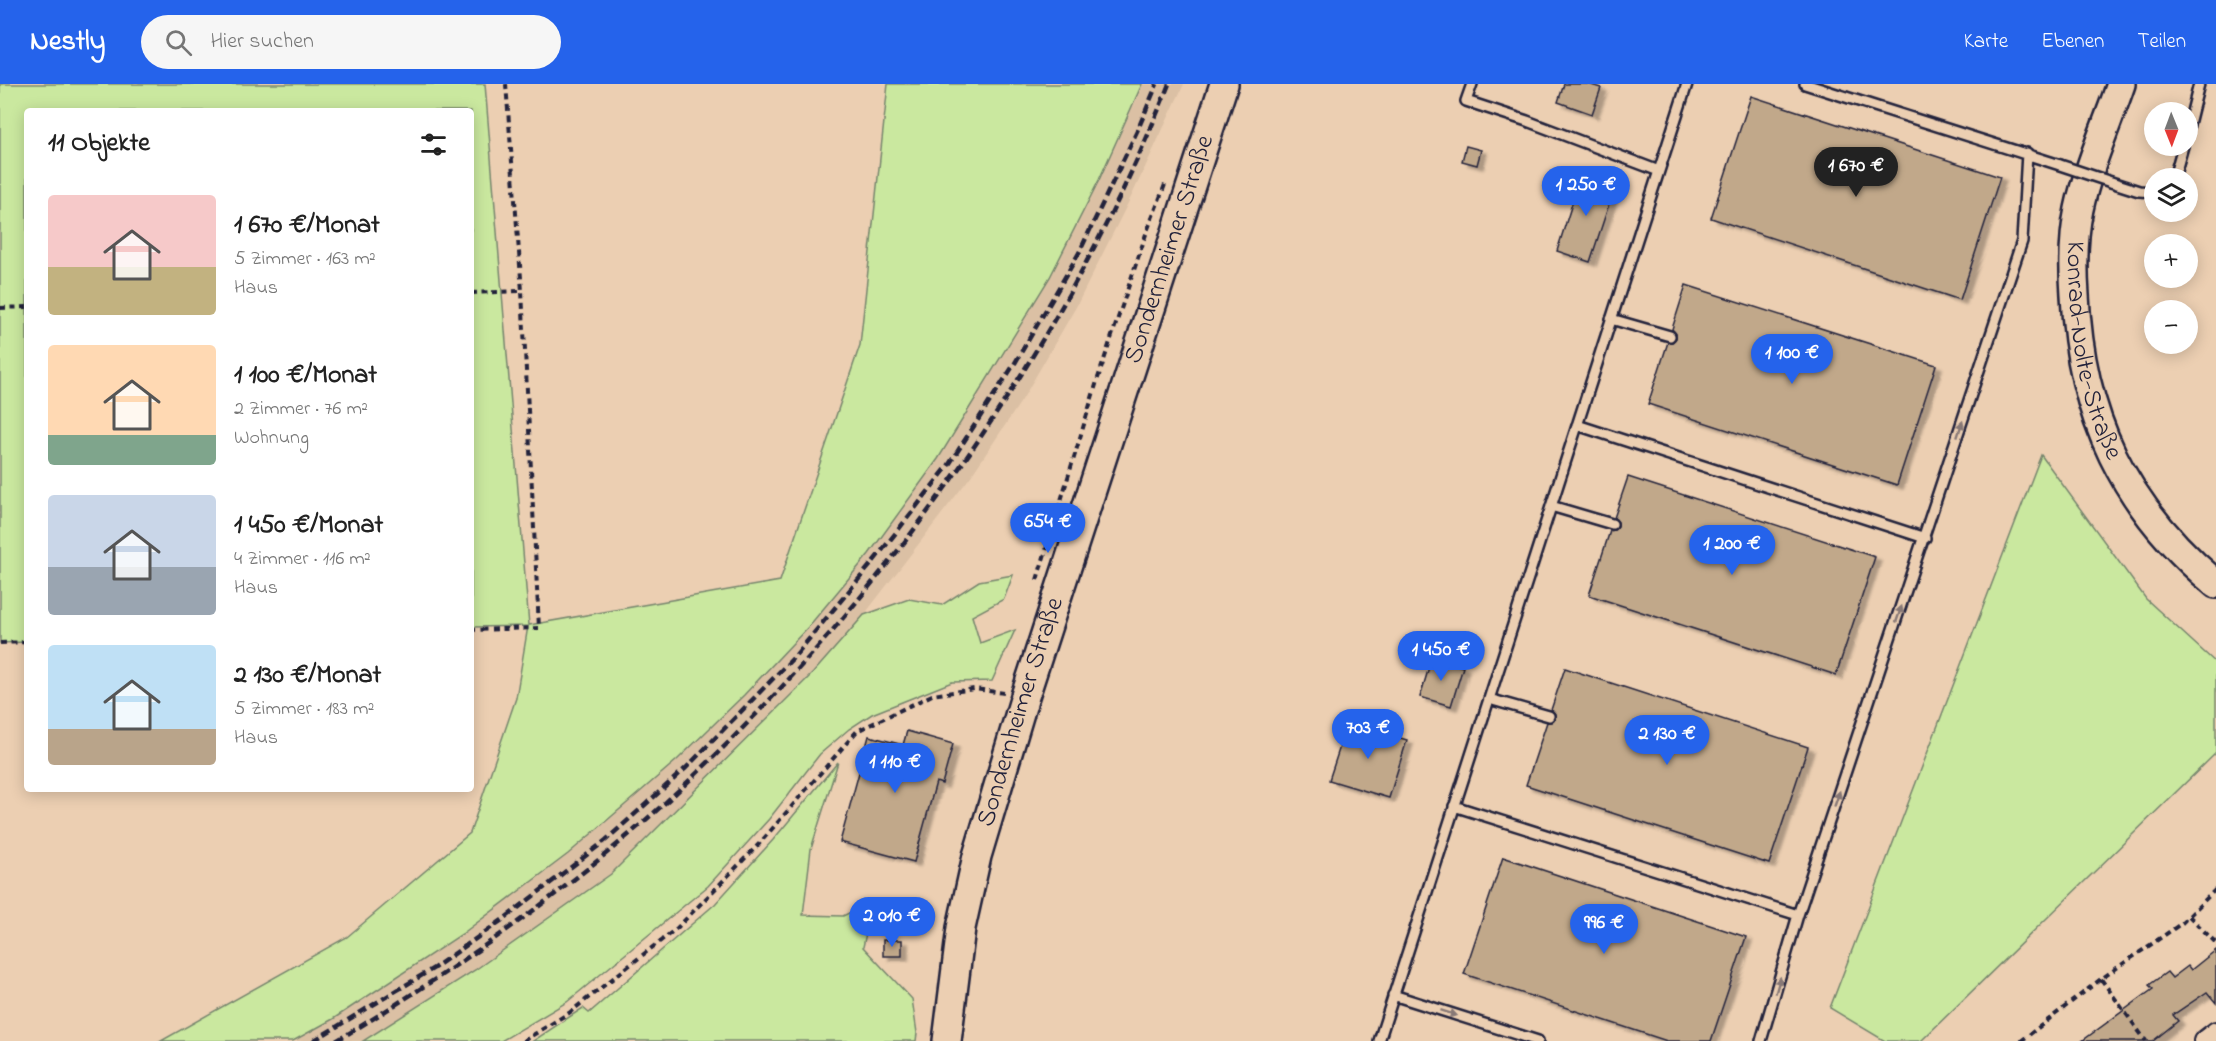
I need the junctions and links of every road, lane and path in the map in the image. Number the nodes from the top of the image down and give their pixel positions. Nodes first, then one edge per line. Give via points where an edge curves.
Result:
1 (506, 84) edge
2 (1224, 84) edge
3 (1472, 84) edge
4 (1687, 84) edge
5 (1806, 84) edge
6 (2121, 84) edge
7 (2199, 84) edge
8 (2194, 102) edge
9 (2027, 153) junction
10 (1659, 171) junction
11 (2144, 191) edge
12 (522, 291) junction
13 (474, 293) edge
14 (24, 307) edge
15 (0, 308) edge
16 (1611, 319) junction
17 (1670, 336) dead end
18 (1577, 425) junction
19 (1551, 506) junction
20 (1612, 524) dead end
21 (1925, 538) junction
22 (2216, 584) edge
23 (474, 630) edge
24 (24, 642) edge
25 (0, 643) edge
26 (1009, 693) dead end
27 (1489, 699) junction
28 (1549, 716) dead end
29 (1454, 806) junction
30 (2216, 889) edge
31 (1798, 915) junction
32 (2189, 916) junction
33 (2216, 943) edge
34 (2101, 980) junction
35 (1394, 995) junction
36 (2216, 1031) edge
37 (523, 1041) edge
38 (947, 1041) edge
39 (1379, 1041) edge
40 (1538, 1041) edge
41 (1761, 1041) edge
42 (2020, 1041) edge
43 (2146, 1041) edge
44 (2203, 1041) edge

1 - 12 path
2 - 38 main road, Sondernheimer Straße via 1025,696 977,856 961,928
3 - 10 lane via 1466,101
4 - 10 lane
5 - 9 lane
6 - 22 main road, Konrad-Nolte-Straße via 2085,186 2075,232 2073,269 2080,354 2097,422 2129,487 2163,534
7 - 8 lane
9 - 11 lane, bridge
21 -> 9 lane via 2022,241
10 - 16 lane
12 - 13 path
12 - 23 path via 539,628
14 - 15 path
16 - 17 lane
16 - 18 lane
18 - 19 lane
18 - 21 lane
19 - 20 lane
19 - 27 lane
31 -> 21 lane
24 - 25 path
26 - 37 path via 974,689 932,696 857,731 759,844 677,928 569,1014
27 - 28 lane
27 - 29 lane
29 - 31 lane
29 - 35 lane
30 - 32 path
41 -> 31 lane
32 - 33 path
32 - 34 path
34 - 42 path
34 - 43 path
35 - 39 lane
35 -> 40 lane
36 - 44 street

